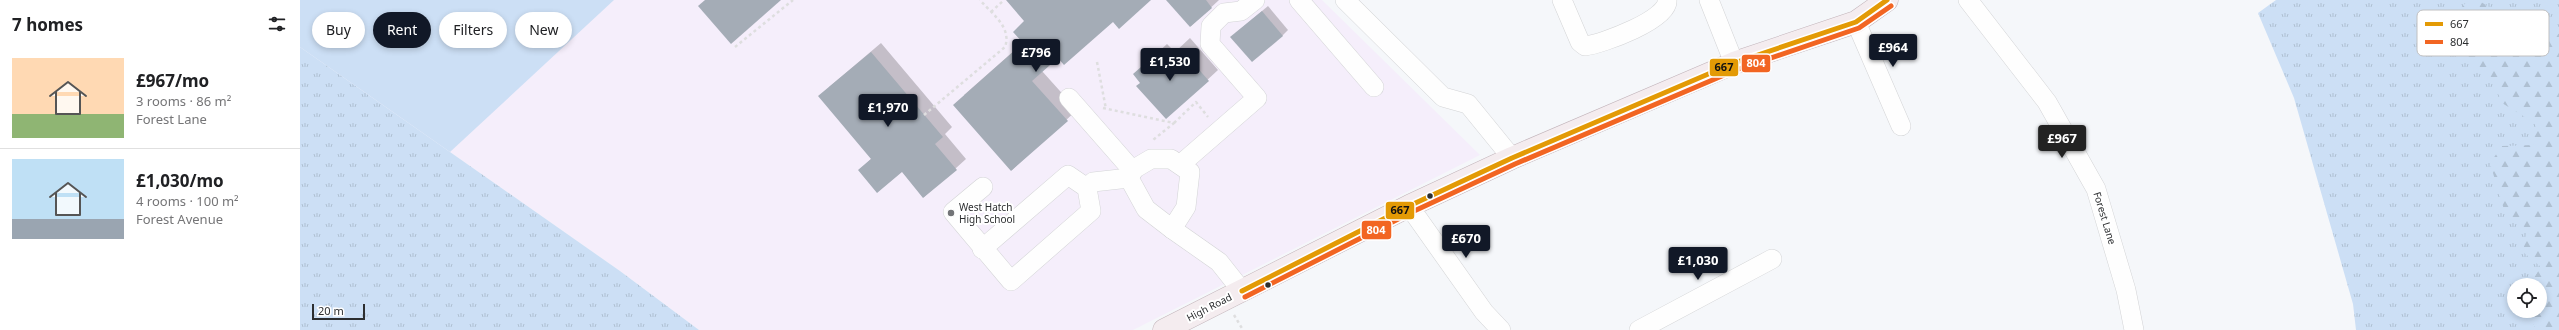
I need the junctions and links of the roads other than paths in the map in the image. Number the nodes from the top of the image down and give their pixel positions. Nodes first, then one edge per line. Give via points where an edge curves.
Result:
1 (1254, 0) edge
2 (1299, 0) edge
3 (1344, 0) edge
4 (1562, 0) edge
5 (1667, 0) edge
6 (1708, 0) edge
7 (1887, 0) edge
8 (1968, 0) edge
9 (1856, 22) junction
10 (1734, 63) junction
11 (1374, 87) dead end
12 (1071, 100) road end
13 (1901, 126) dead end
14 (1512, 158) junction
15 (1181, 164) junction
16 (1131, 175) junction
17 (983, 187) dead end
18 (1087, 188) junction
19 (1409, 206) junction
20 (1172, 229) junction
21 (982, 249) junction
22 (1772, 259) dead end
23 (1242, 291) junction
24 (1164, 330) edge
25 (1501, 330) edge
26 (1639, 330) edge
27 (2134, 330) edge

1 - 15 street via 1241,11 1224,13 1211,26 1210,44 1257,98
2 - 11 street
3 - 14 street via 1443,97 1468,104
4 - 5 street via 1580,42 1585,46 1648,22 1662,14 1668,4
6 - 10 street
7 - 9 main road, High Road
8 - 27 street, Forest Lane via 2047,102 2096,189 2126,290
9 - 10 main road, High Road
9 - 13 street
10 - 14 main road, High Road
12 - 16 street
14 - 19 main road, High Road
15 - 16 street via 1171,159 1151,159 1141,163
15 - 20 street via 1190,172 1190,185 1186,207
16 - 18 street via 1093,182
16 - 20 street via 1146,209
17 - 21 street via 953,212
18 - 21 street via 1068,175
18 - 21 street via 1091,211 1011,281
19 - 23 main road, High Road
19 - 25 street via 1484,312
20 - 23 street via 1220,262
22 - 26 street
23 - 24 main road, High Road

